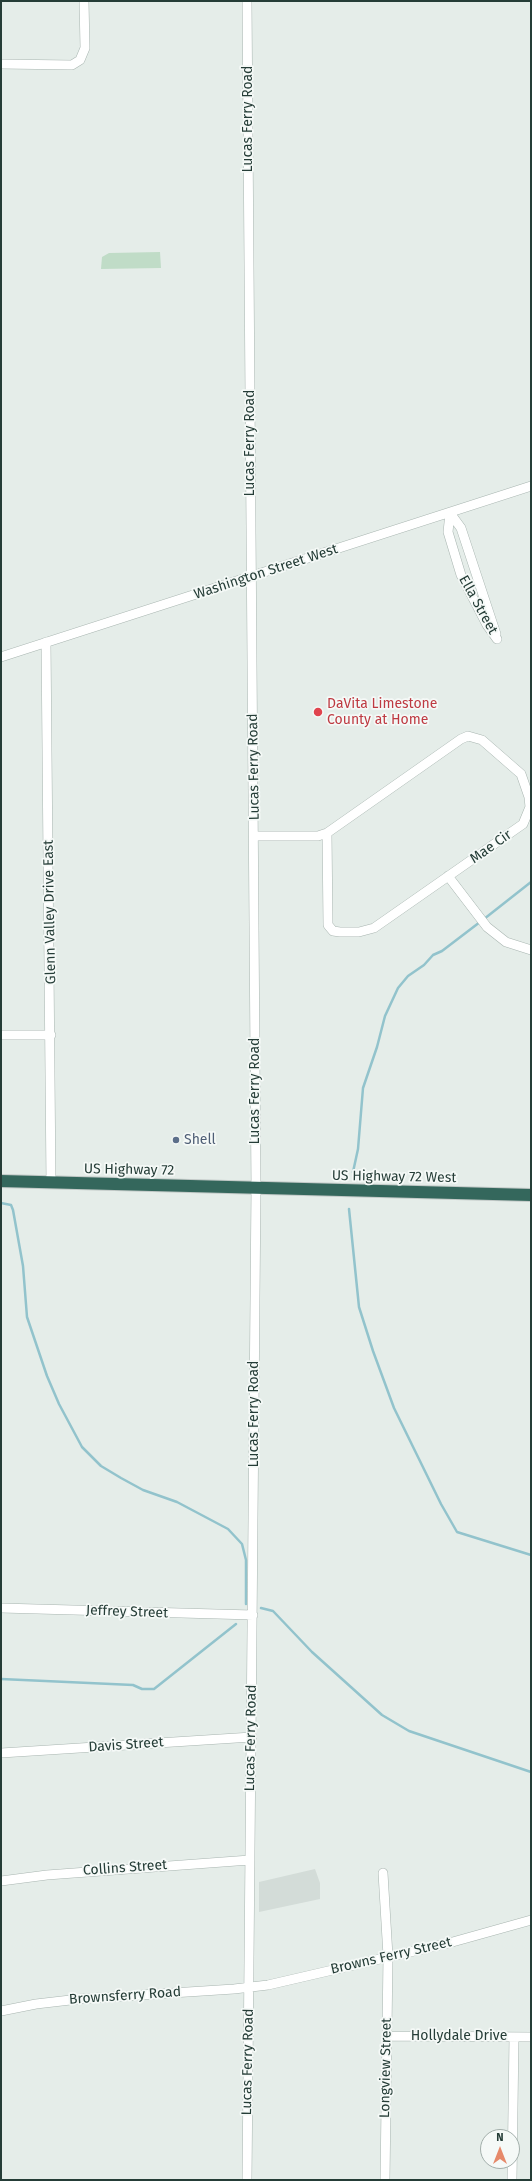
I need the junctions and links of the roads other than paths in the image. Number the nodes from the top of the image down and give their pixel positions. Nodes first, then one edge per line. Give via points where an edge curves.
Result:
1 (84, 1) edge
2 (247, 1) edge
3 (1, 64) edge
4 (531, 486) edge
5 (450, 514) junction
6 (250, 576) junction
7 (46, 642) junction
8 (1, 657) edge
9 (327, 833) junction
10 (255, 836) junction
11 (448, 876) junction
12 (531, 950) edge
13 (51, 1035) junction
14 (1, 1036) edge
15 (1, 1181) edge
16 (52, 1183) junction
17 (256, 1188) junction
18 (531, 1195) edge
19 (1, 1608) edge
20 (253, 1615) junction
21 (252, 1737) junction
22 (1, 1753) edge
23 (250, 1860) junction
24 (383, 1873) dead end
25 (1, 1881) edge
26 (531, 1920) edge
27 (388, 1956) junction
28 (249, 1988) junction
29 (1, 2011) edge
30 (387, 2036) junction
31 (514, 2037) junction
32 (531, 2037) edge
33 (247, 2180) edge
34 (385, 2180) edge
35 (512, 2180) edge

1 - 3 street via 84,48 80,60 72,65
2 - 6 street, Lucas Ferry Road
4 - 5 street, Washington Street West
5 - 5 street, Ella Street via 448,532 462,575 497,639 493,620 461,528
5 - 6 street, Washington Street West
6 - 7 street, Washington Street West
6 - 10 street, Lucas Ferry Road
7 - 8 street, Washington Street West
7 - 13 street, Glenn Valley Drive East
9 - 10 street, Mae Cir via 318,836
9 - 11 street, Mae Cir via 328,925 333,930 359,932 374,928
9 - 11 street, Mae Cir via 461,739 473,736 482,740 521,774 530,807 523,824
10 - 17 street, Lucas Ferry Road
11 - 12 street via 485,924 506,942
13 - 14 street
13 - 16 street, Glenn Valley Drive East
15 - 16 highway, US Highway 72
16 - 17 highway, US Highway 72
17 - 18 highway, US Highway 72 West
17 - 20 street, Lucas Ferry Road
19 - 20 street, Jeffrey Street
20 - 21 street, Lucas Ferry Road
21 - 22 street, Davis Street
21 - 23 street, Lucas Ferry Road
23 - 25 street, Collins Street via 99,1870
23 - 28 street, Lucas Ferry Road
24 - 27 street, Longview Street
26 - 27 street, Browns Ferry Street via 449,1943
27 - 28 street, Browns Ferry Street
27 - 30 street, Longview Street
28 - 29 street, Brownsferry Road via 79,1999
28 - 33 street, Lucas Ferry Road
30 - 31 street, Hollydale Drive
30 - 34 street, Longview Street
31 - 32 street, Hollydale Drive
31 - 35 street

